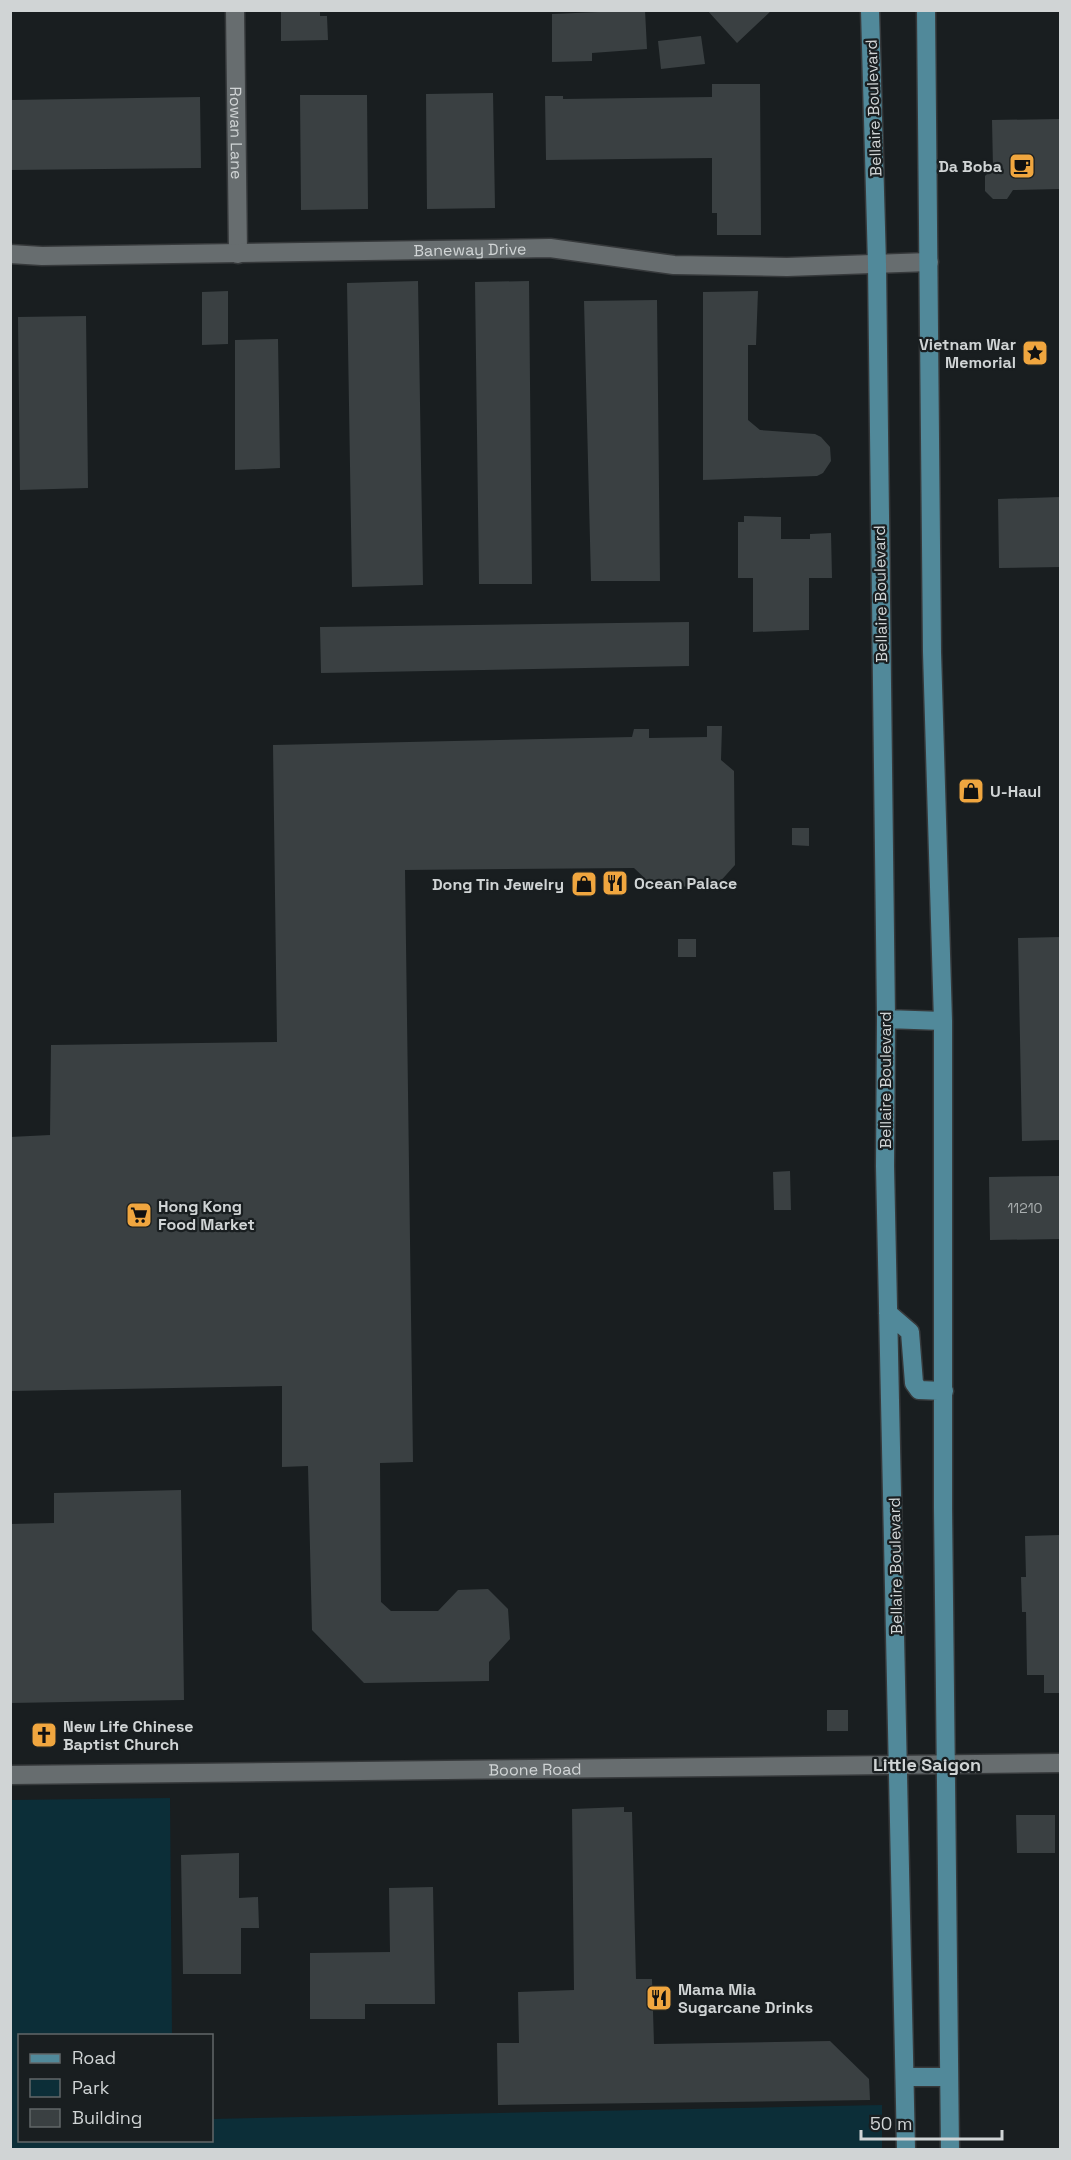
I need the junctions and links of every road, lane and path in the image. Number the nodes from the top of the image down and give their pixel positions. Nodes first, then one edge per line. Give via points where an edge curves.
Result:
1 (235, 10) edge
2 (870, 10) edge
3 (926, 10) edge
4 (10, 254) edge
5 (238, 254) junction
6 (929, 262) junction
7 (877, 264) junction
8 (886, 1019) junction
9 (943, 1021) junction
10 (888, 1313) junction
11 (944, 1391) junction
12 (1060, 1763) edge
13 (945, 1764) junction
14 (899, 1765) junction
15 (10, 1775) edge
16 (905, 2077) junction
17 (949, 2077) junction
18 (906, 2150) edge
19 (950, 2150) edge

1 - 5 street, Rowan Lane
2 - 7 main road, Bellaire Boulevard
3 - 6 main road
4 - 5 street, Baneway Drive
5 - 7 street, Baneway Drive via 550,248 674,265
6 - 7 street, Baneway Drive
6 - 9 main road via 932,652
7 - 8 main road, Bellaire Boulevard
8 - 9 main road
8 - 10 main road, Bellaire Boulevard
9 - 11 main road
10 - 11 main road via 910,1332 914,1383 919,1390
10 - 14 main road, Bellaire Boulevard
11 - 13 main road
12 - 13 street, Boone Road
13 - 14 street, Boone Road
13 - 17 main road
14 - 15 street, Boone Road
14 - 16 main road, Bellaire Boulevard
16 - 17 main road
16 - 18 main road, Bellaire Boulevard
17 - 19 main road

